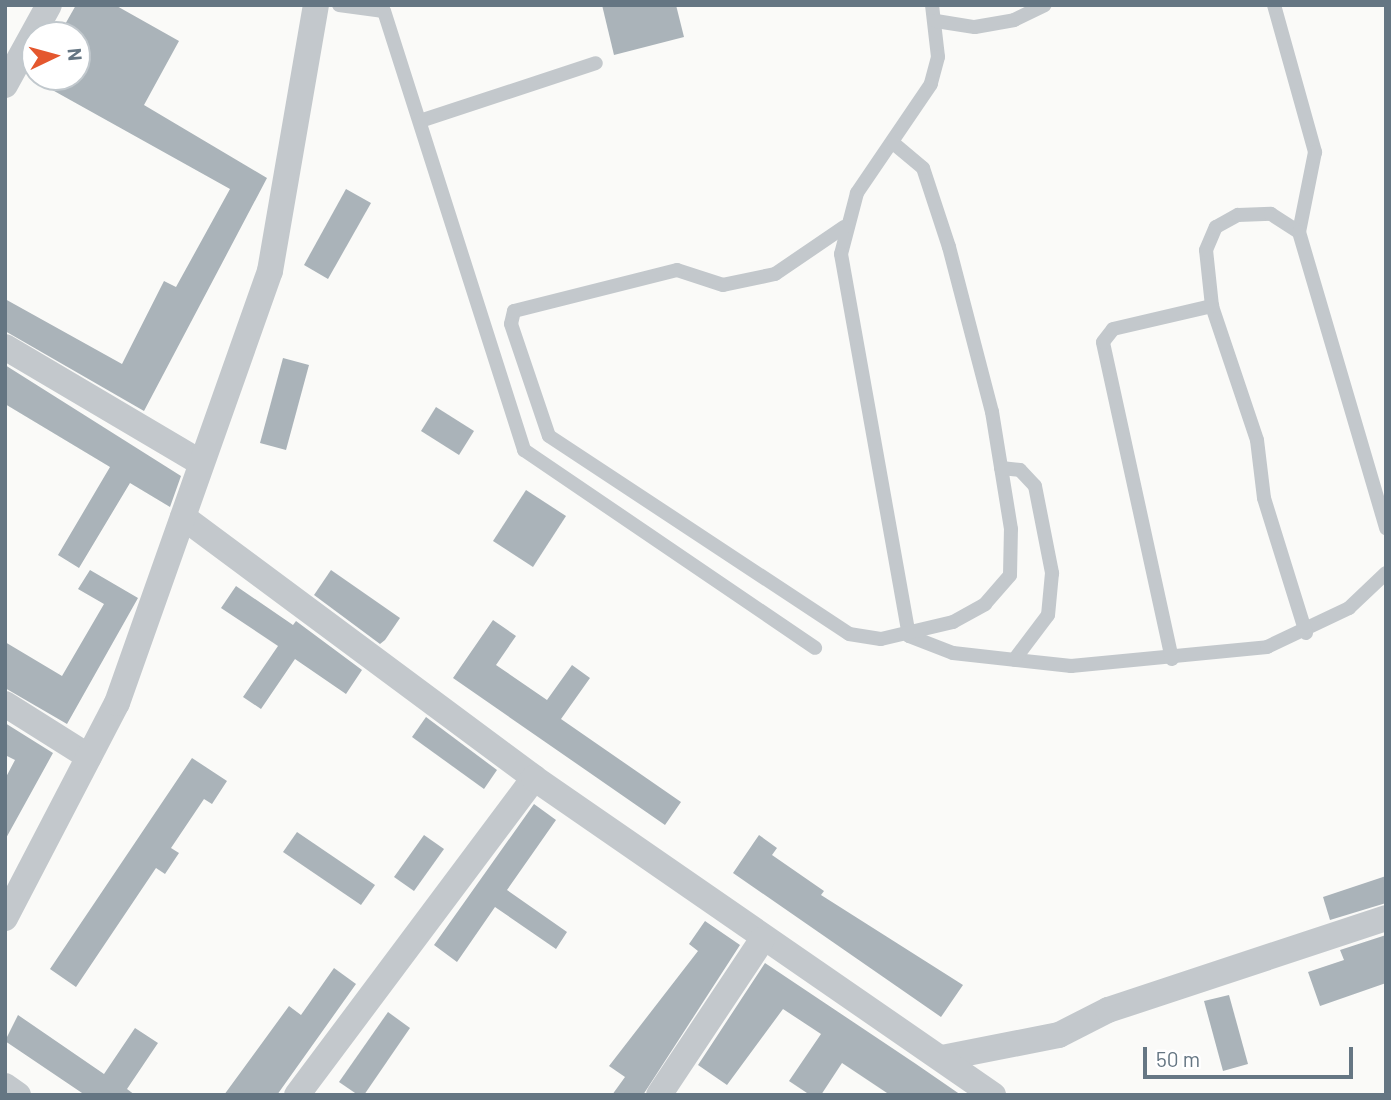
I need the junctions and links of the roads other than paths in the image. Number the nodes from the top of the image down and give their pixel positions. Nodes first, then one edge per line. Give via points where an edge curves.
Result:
1 (49, 5) edge
2 (316, 5) edge
3 (339, 5) edge
4 (932, 5) edge
5 (1045, 5) edge
6 (1275, 5) edge
7 (936, 22) junction
8 (596, 63) dead end
9 (5, 85) edge
10 (420, 121) junction
11 (894, 144) junction
12 (844, 226) junction
13 (1299, 232) junction
14 (1212, 306) junction
15 (5, 347) edge
16 (201, 463) junction
17 (1001, 468) junction
18 (183, 517) junction
19 (1386, 528) edge
20 (1386, 573) edge
21 (1307, 633) junction
22 (909, 636) junction
23 (815, 648) dead end
24 (1172, 659) junction
25 (1014, 660) junction
26 (5, 704) edge
27 (89, 757) junction
28 (534, 778) junction
29 (5, 918) edge
30 (1386, 918) edge
31 (762, 940) junction
32 (942, 1058) junction
33 (5, 1086) edge
34 (18, 1095) edge
35 (297, 1095) edge
36 (659, 1095) edge
37 (993, 1095) edge

1 - 9 street
2 - 16 street via 270,271
3 - 10 lane via 384,11
4 - 7 lane
5 - 7 lane via 1014,20 975,27
6 - 13 lane via 1315,152
7 - 11 lane via 938,57 931,84
8 - 10 lane
10 - 23 lane via 524,450
11 - 12 lane via 857,193
11 - 17 lane via 923,168 949,247 992,412
12 - 22 lane via 841,254
12 - 22 lane via 775,274 723,285 677,270 514,311 511,324 549,436 849,634
13 - 14 lane via 1271,214 1238,215 1216,227 1206,250
13 - 19 lane
14 - 21 lane via 1245,400 1264,498
14 - 24 lane via 1113,329 1103,342
15 - 16 street
16 - 18 street
17 - 22 lane via 1011,529 1010,575 985,604 953,622
17 - 25 lane via 1020,470 1035,485 1052,573 1048,615
18 - 27 street via 117,703
18 - 28 street
20 - 21 lane via 1349,608
21 - 24 lane via 1267,647
22 - 25 lane via 953,653
24 - 25 lane via 1071,666
26 - 27 street
27 - 29 street
28 - 31 street
28 - 35 street
30 - 32 street via 1108,1010 1059,1035
31 - 32 street
31 - 36 street
32 - 37 street
33 - 34 street

